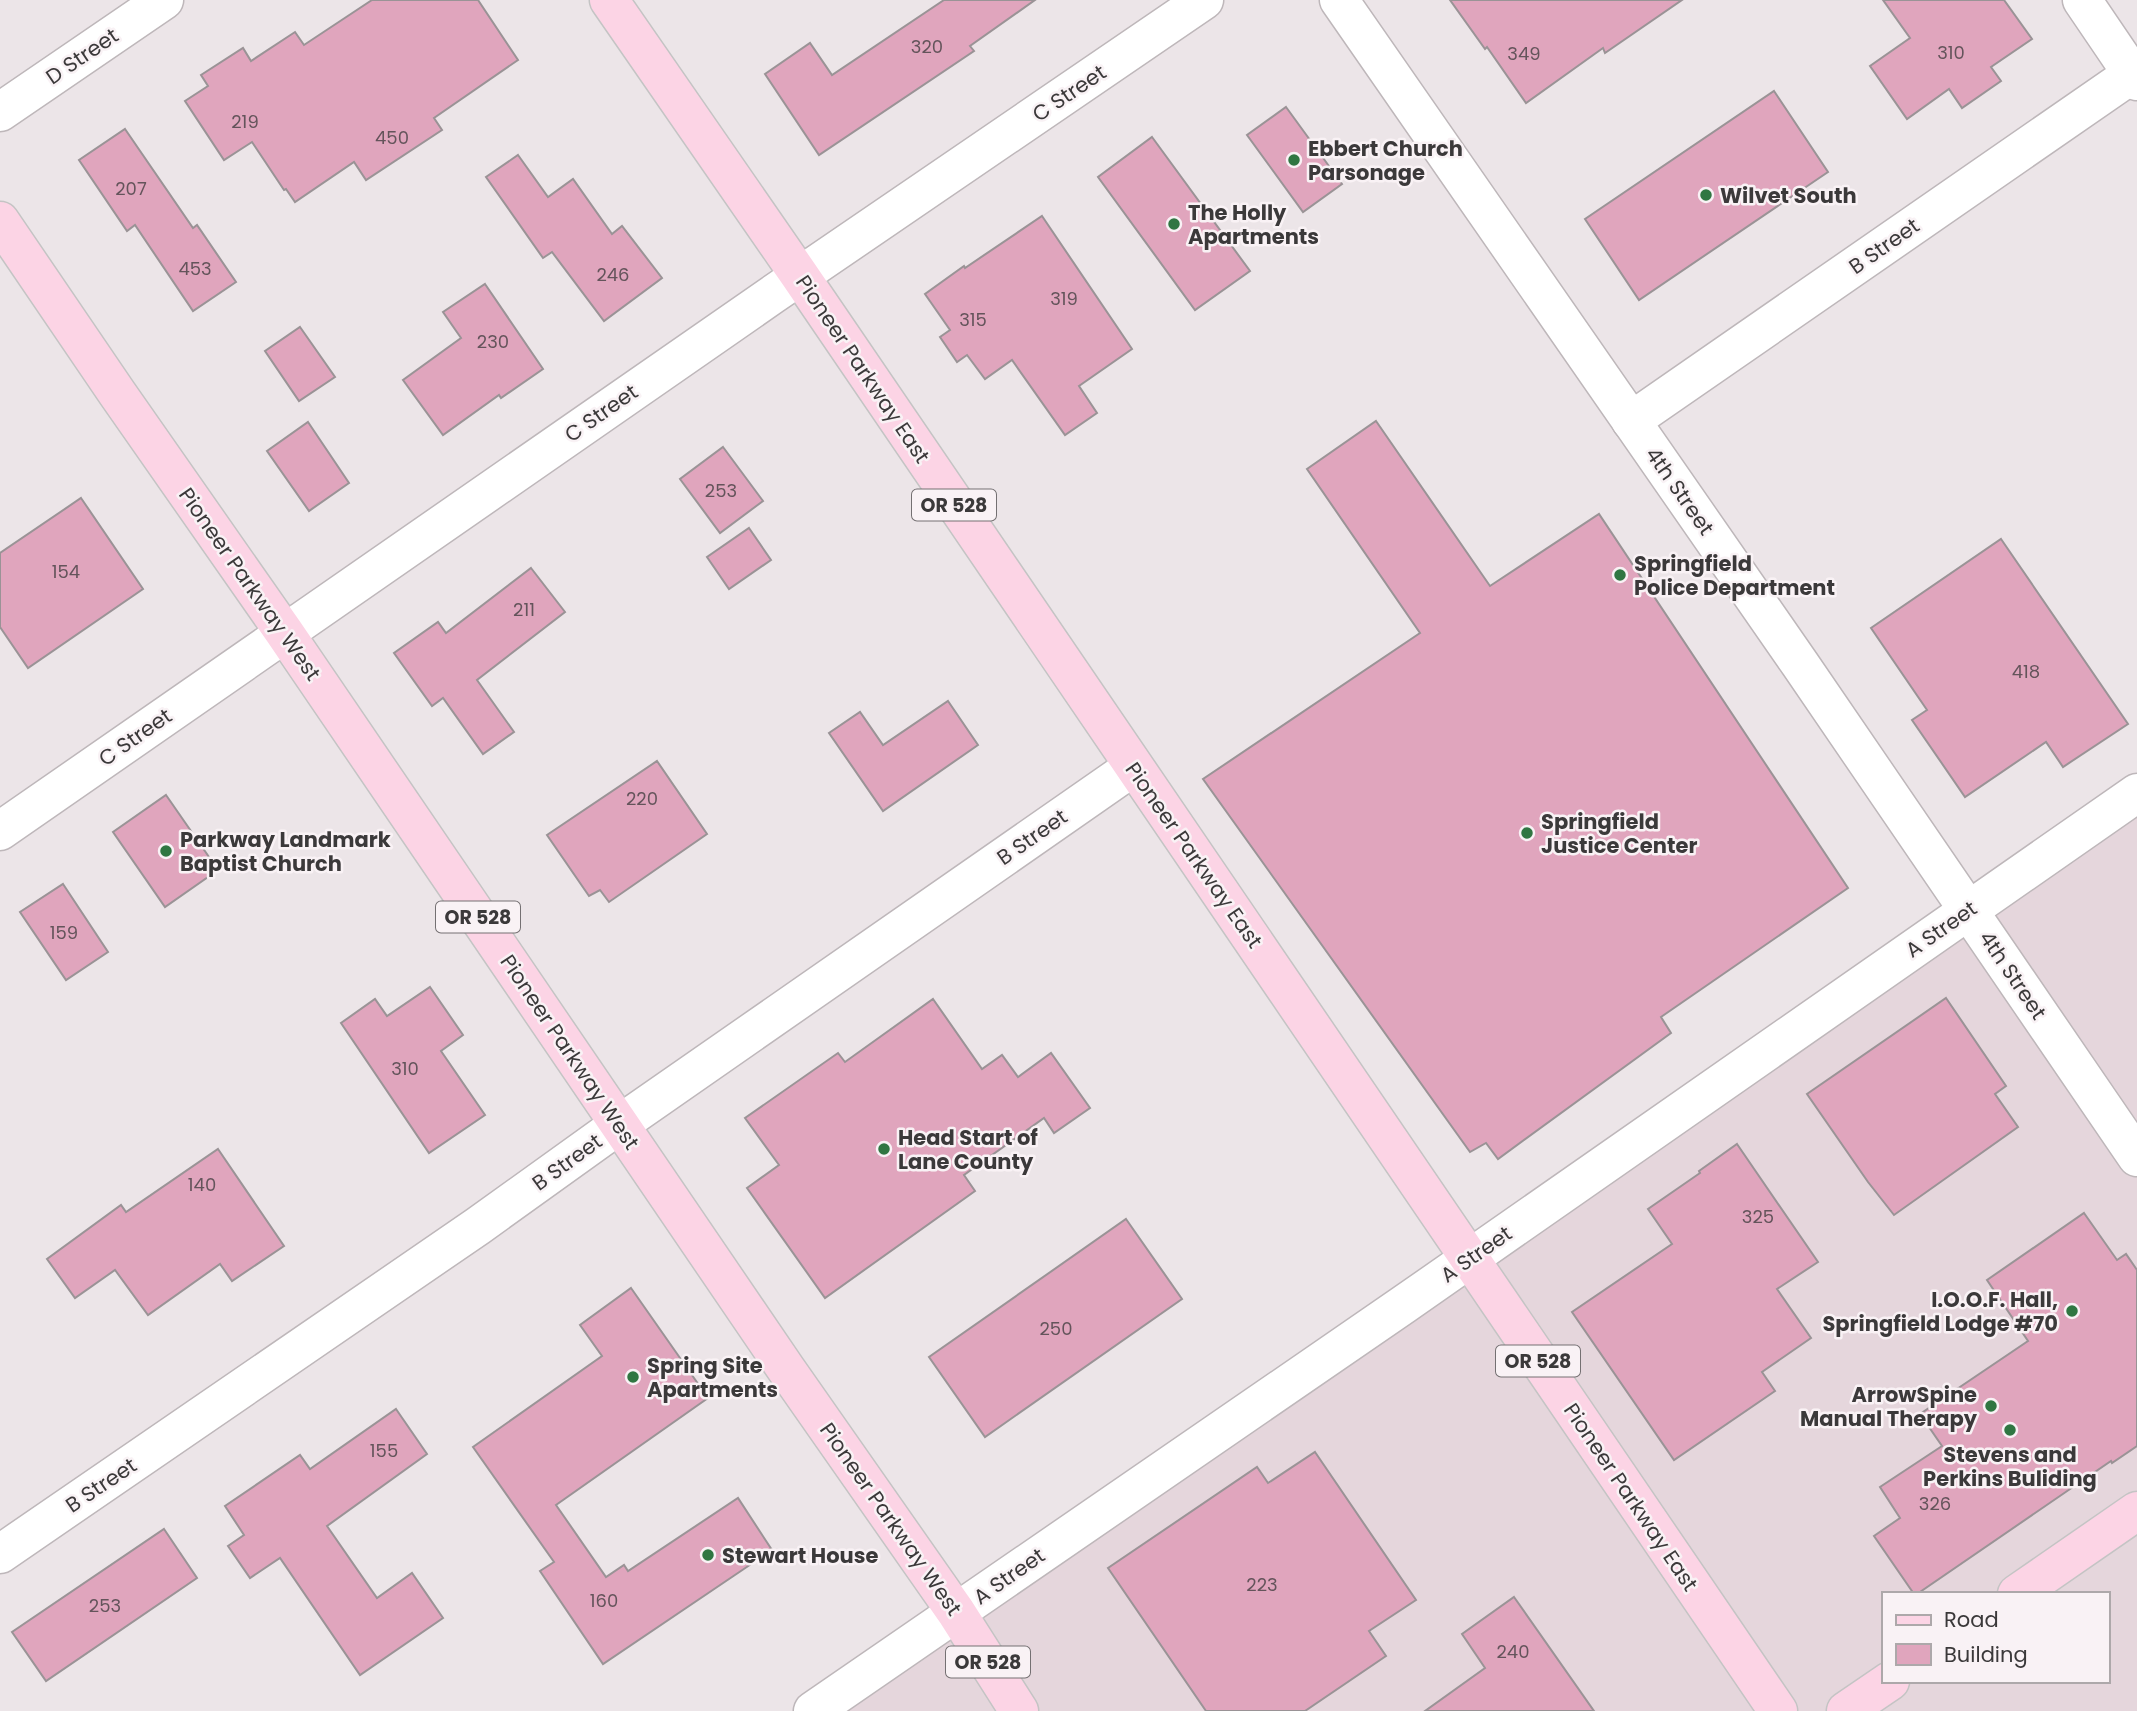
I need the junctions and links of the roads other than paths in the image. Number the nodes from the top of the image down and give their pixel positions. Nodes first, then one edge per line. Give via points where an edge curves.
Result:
1 (164, 0) edge
2 (609, 0) edge
3 (1205, 0) edge
4 (1339, 0) edge
5 (2082, 0) edge
6 (2135, 75) edge
7 (0, 112) edge
8 (0, 221) edge
9 (800, 276) junction
10 (1631, 421) junction
11 (284, 632) junction
12 (1133, 767) junction
13 (2137, 793) edge
14 (0, 831) edge
15 (1969, 910) junction
16 (620, 1124) junction
17 (2137, 1157) edge
18 (1468, 1259) junction
19 (2137, 1511) edge
20 (0, 1554) edge
21 (2020, 1592) edge
22 (957, 1612) junction
23 (1887, 1683) edge
24 (813, 1711) edge
25 (1019, 1711) edge
26 (1778, 1711) edge
27 (1846, 1711) edge

1 - 7 street, D Street
2 - 9 main road, Pioneer Parkway East / OR 528
3 - 9 street, C Street
4 - 10 street, 4th Street
5 - 6 street
6 - 10 street, B Street
8 - 11 main road, Pioneer Parkway West / OR 528
9 - 11 street, C Street
9 - 12 main road, Pioneer Parkway East / OR 528
10 - 15 street, 4th Street
11 - 14 street, C Street
11 - 16 main road, Pioneer Parkway West / OR 528
12 - 16 street, B Street
12 - 18 main road, Pioneer Parkway East / OR 528
13 - 15 street, A Street
15 - 17 street, 4th Street
15 - 18 street, A Street
16 - 20 street, B Street
16 - 22 main road, Pioneer Parkway West / OR 528
18 - 22 street, A Street
18 - 26 main road, Pioneer Parkway East / OR 528
19 - 21 main road
22 - 24 street, A Street
22 - 25 main road, Pioneer Parkway West / OR 528
23 - 27 main road

